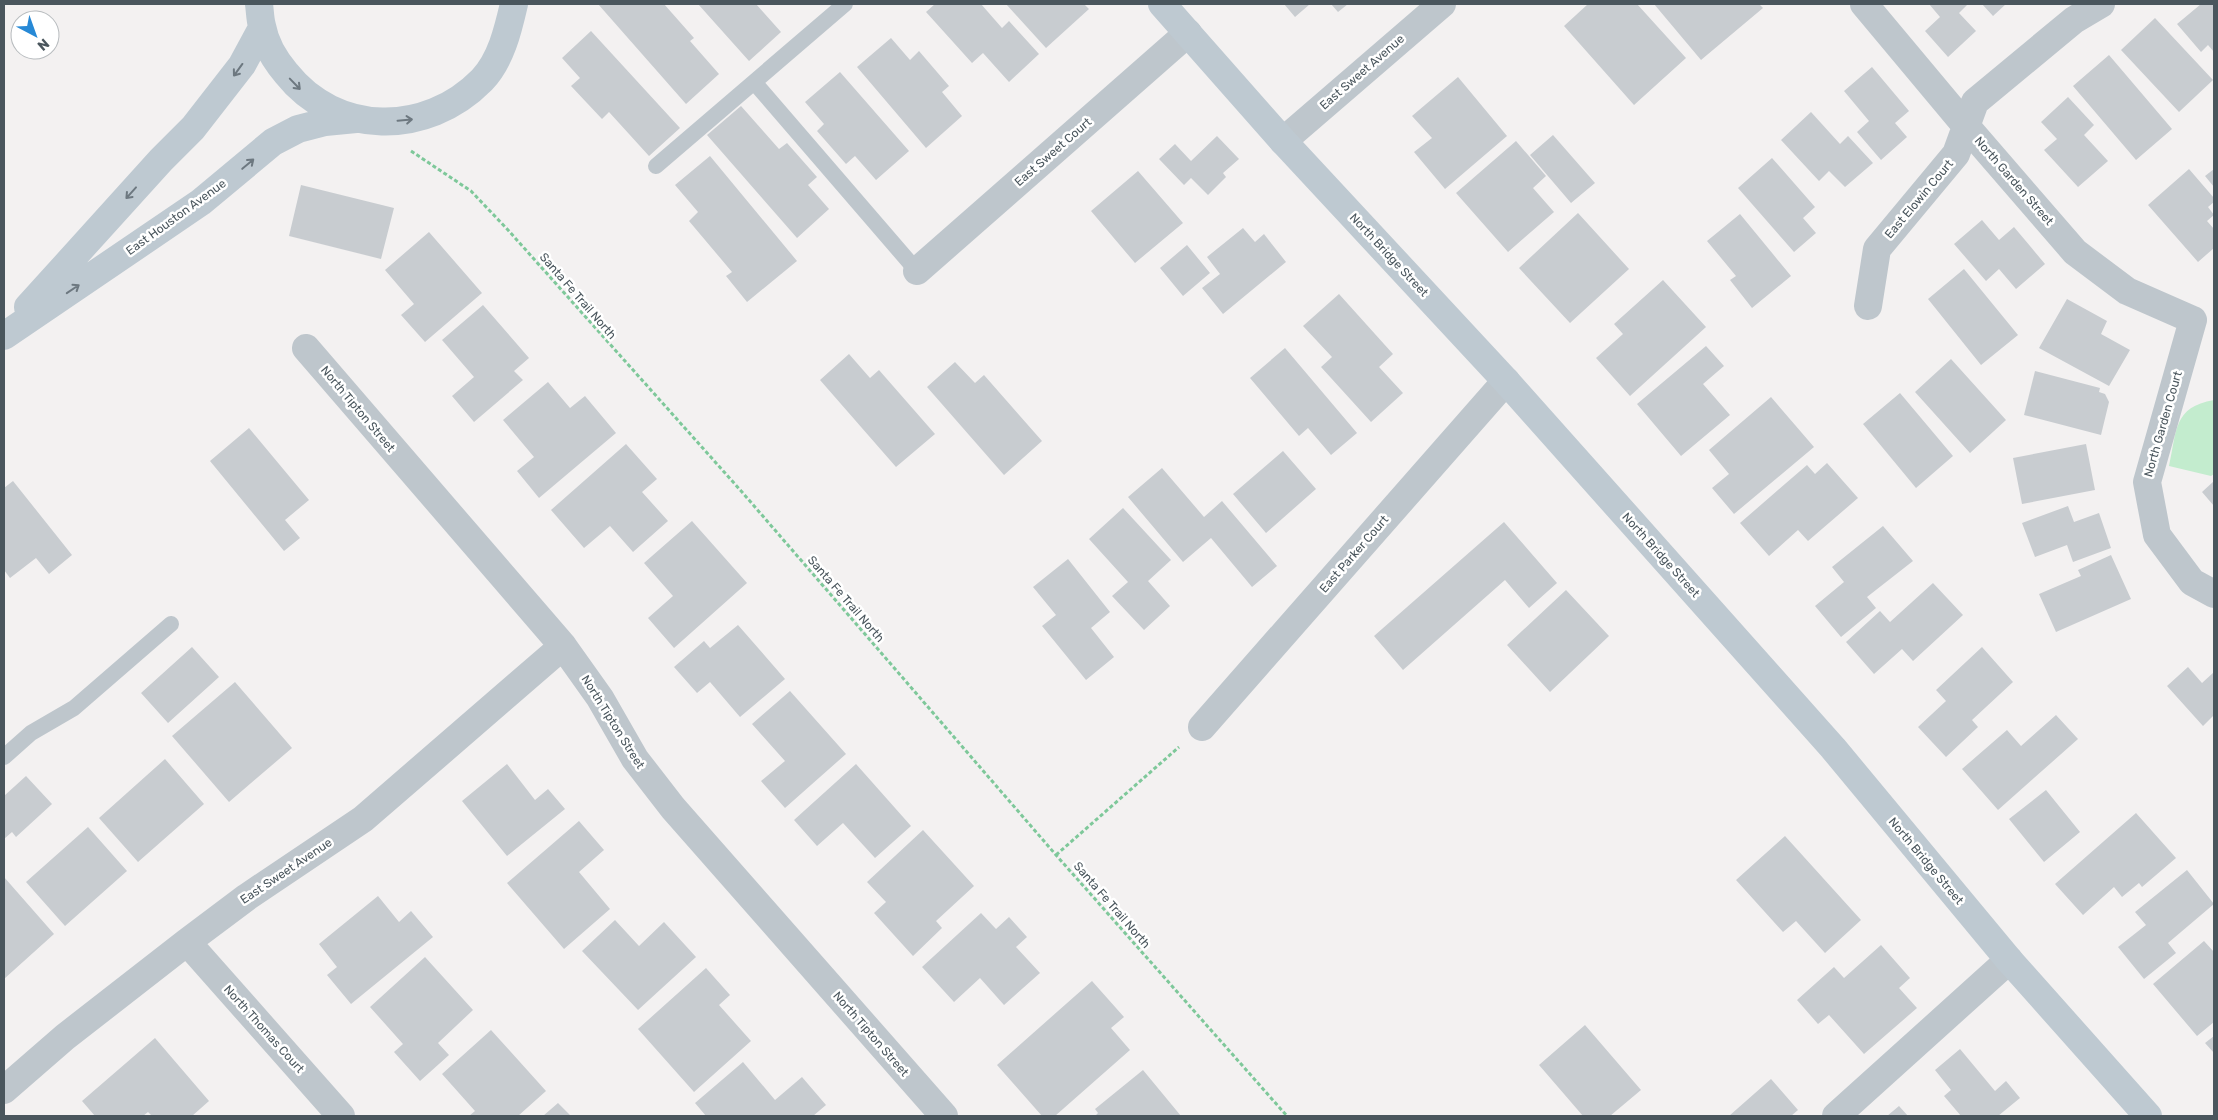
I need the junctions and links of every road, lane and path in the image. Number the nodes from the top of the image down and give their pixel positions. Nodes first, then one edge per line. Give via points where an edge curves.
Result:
1 (514, 4) edge
2 (845, 4) edge
3 (1162, 4) edge
4 (1442, 4) edge
5 (1863, 4) edge
6 (2101, 4) edge
7 (261, 16) edge
8 (1188, 33) junction
9 (754, 82) junction
10 (356, 119) junction
11 (1966, 126) junction
12 (1283, 141) junction
13 (407, 148) dead end
14 (656, 166) dead end
15 (917, 271) joint
16 (1868, 306) dead end
17 (2204, 317) edge
18 (4, 335) edge
19 (306, 348) dead end
20 (1506, 381) junction
21 (2214, 594) edge
22 (171, 624) dead end
23 (563, 646) junction
24 (1202, 727) joint
25 (4, 757) edge
26 (1056, 854) junction
27 (186, 942) junction
28 (2009, 960) junction
29 (4, 1090) edge
30 (341, 1116) edge
31 (944, 1116) edge
32 (1287, 1116) edge
33 (1836, 1116) edge
34 (2148, 1116) edge

10 -> 1 street via 410,121 449,106 483,79 505,42
2 - 9 lane
3 - 8 street, North Bridge Street
4 - 12 street, East Sweet Avenue
5 - 11 street, North Garden Street
6 - 11 street, East Elowin Court via 2074,20 1975,102
7 -> 10 street via 275,60 296,86 324,107
7 -> 18 street, East Houston Avenue via 242,65 194,128 161,160
8 - 12 street, North Bridge Street
8 - 15 street, East Sweet Court
9 - 14 lane
9 - 15 lane
18 -> 10 street, East Houston Avenue via 201,202 273,142 298,129
11 - 16 street, East Elowin Court via 1956,154 1877,249
11 - 17 street, North Garden Street via 2076,252 2127,291
12 - 20 street, North Bridge Street
13 - 26 path, Santa Fe Trail North via 471,191 508,230 742,492
17 - 21 street, North Garden Court via 2147,482 2157,535 2192,582
19 - 23 street, North Tipton Street
20 - 24 street, East Parker Court
20 - 28 street, North Bridge Street via 1833,748
22 - 25 lane via 74,708 31,733
23 - 27 street, East Sweet Avenue via 363,819
23 - 31 street, North Tipton Street via 600,698 635,760 673,808
24 - 26 path
26 - 32 path, Santa Fe Trail North
27 - 29 street, East Sweet Avenue via 65,1037
27 - 30 street, North Thomas Court
28 - 33 street
28 - 34 street, North Bridge Street

